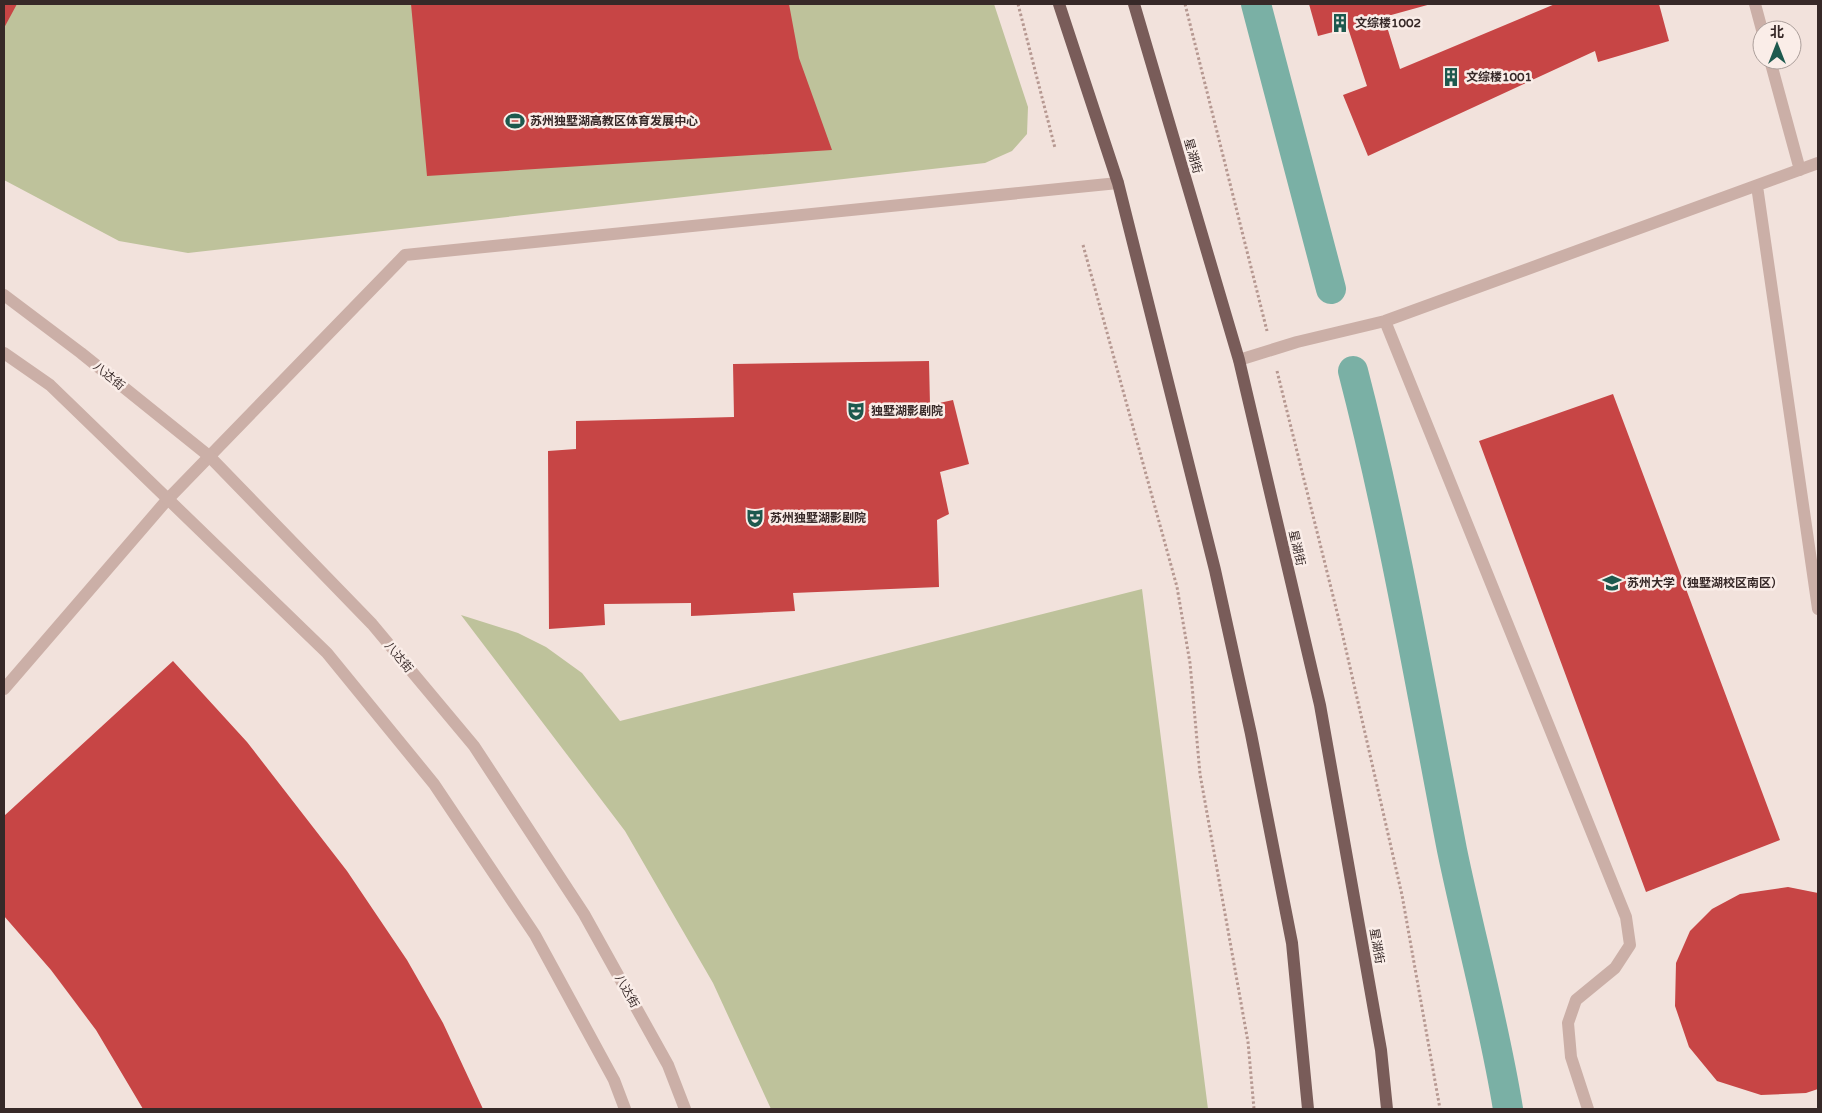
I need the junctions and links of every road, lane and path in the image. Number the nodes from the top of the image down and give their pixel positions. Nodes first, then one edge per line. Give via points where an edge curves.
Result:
1 (1018, 4) edge
2 (1059, 4) edge
3 (1134, 4) edge
4 (1185, 4) edge
5 (1755, 4) edge
6 (1759, 20) edge
7 (1773, 70) edge
8 (1055, 148) dead end
9 (1818, 163) edge
10 (1800, 170) junction
11 (1118, 183) junction
12 (1757, 186) junction
13 (1083, 245) dead end
14 (4, 295) edge
15 (1385, 321) junction
16 (1268, 334) dead end
17 (4, 353) edge
18 (1239, 360) junction
19 (1275, 363) dead end
20 (209, 456) junction
21 (167, 500) junction
22 (1818, 609) edge
23 (4, 689) edge
24 (625, 1109) edge
25 (685, 1109) edge
26 (1254, 1109) edge
27 (1308, 1109) edge
28 (1387, 1109) edge
29 (1440, 1109) edge
30 (1588, 1109) edge

1 - 8 path
2 - 11 main road
3 - 18 main road, 星湖街
4 - 16 path
5 - 6 street
7 - 10 street
9 - 10 street
10 - 12 street
11 - 20 street via 404,255
11 - 27 main road via 1215,570 1252,734 1292,943
12 - 15 street
12 - 22 street
13 - 26 path via 1177,586 1190,663 1200,774 1248,1042
14 - 20 street, 八达街
15 - 18 street
15 - 30 street via 1626,917 1630,944 1615,968 1576,1000 1568,1023 1571,1057
17 - 21 street via 50,385
18 - 28 main road, 星湖街 via 1320,705 1381,1050
19 - 29 path via 1342,632 1402,895
20 - 21 street
20 - 25 street, 八达街 via 372,624 474,746 584,914 668,1065
21 - 23 street
21 - 24 street via 327,653 434,784 535,935 614,1080

